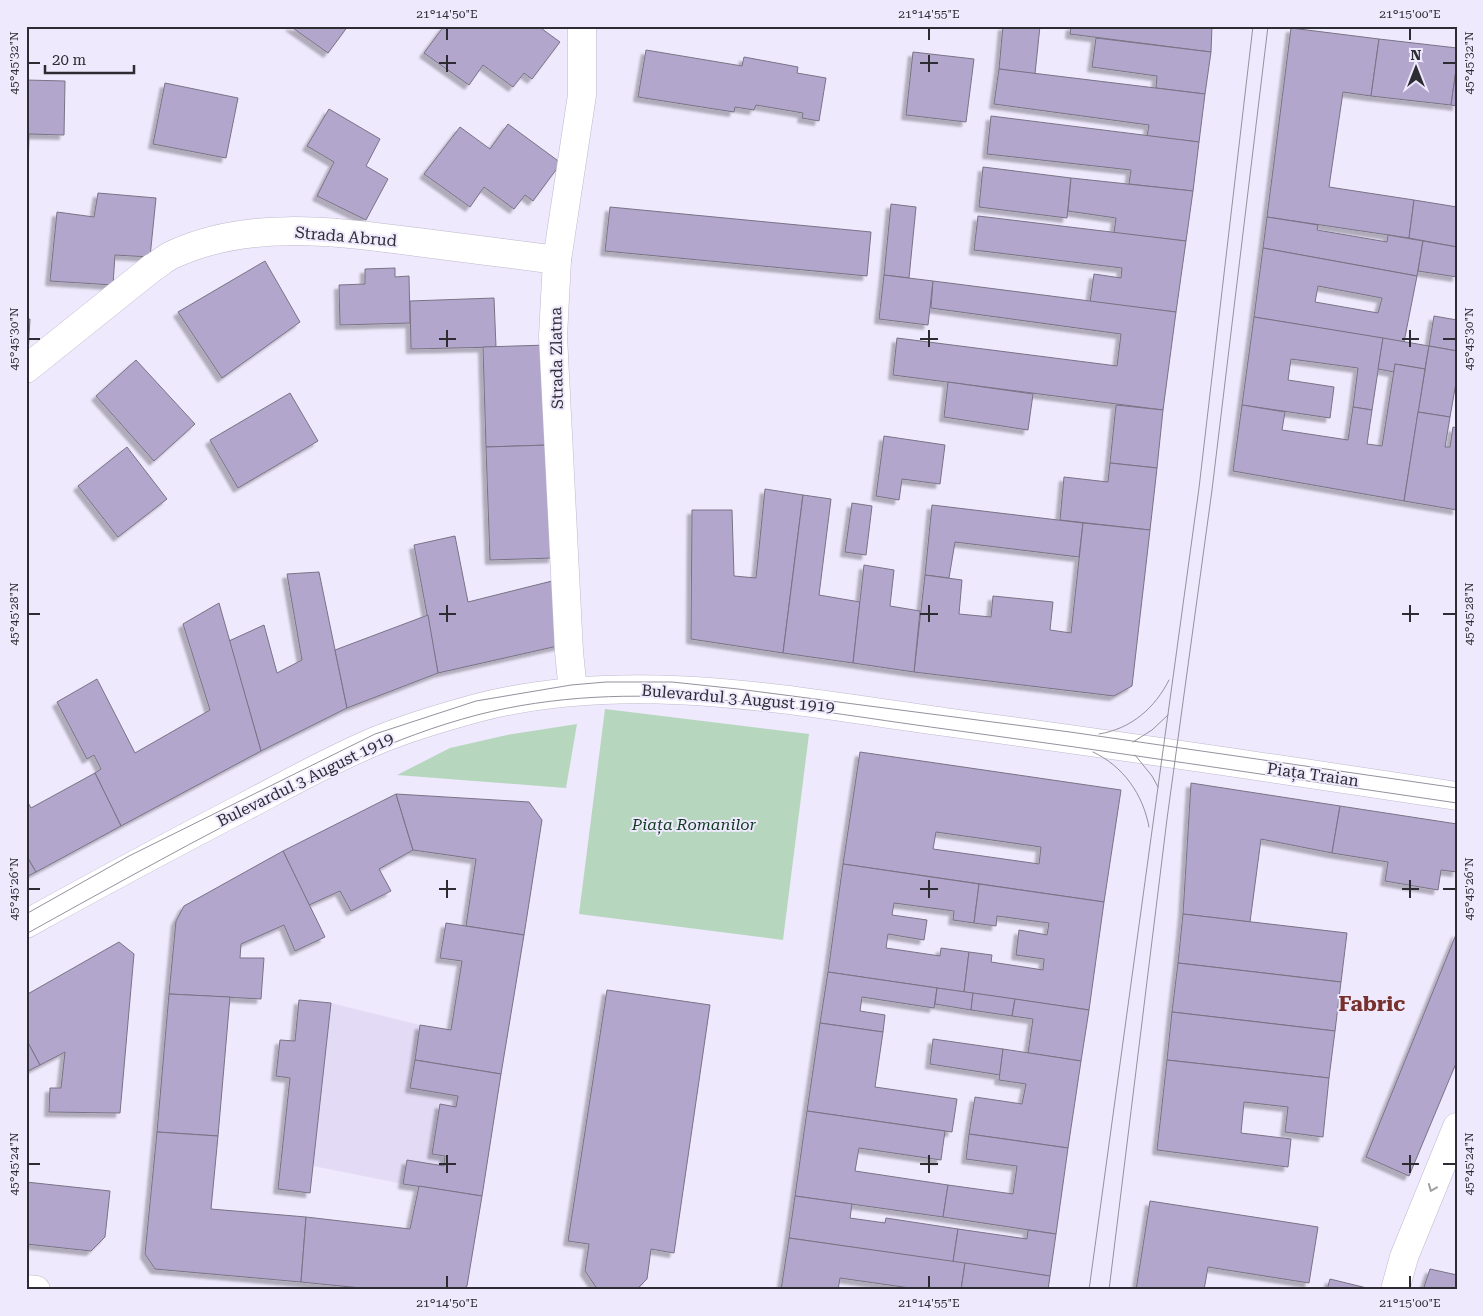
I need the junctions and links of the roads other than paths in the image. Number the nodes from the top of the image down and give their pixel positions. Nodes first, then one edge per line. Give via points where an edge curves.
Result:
1 (582, 26) edge
2 (556, 260) junction
3 (26, 369) edge
4 (572, 691) junction
5 (1169, 753) joint
6 (1457, 796) edge
7 (26, 924) edge
8 (1457, 1127) edge
9 (26, 1289) edge
10 (36, 1290) edge
11 (1396, 1290) edge

1 - 2 street, Strada Zlatna via 582,95
2 - 3 street, Strada Abrud via 306,230 239,235 173,254
2 - 4 street, Strada Zlatna via 553,336
4 - 5 street, Bulevardul 3 August 1919 via 642,688 706,692
4 - 7 street, Bulevardul 3 August 1919 via 478,708 377,740 134,864
5 - 6 street, Piața Traian
8 -> 11 street via 1404,1257
9 - 10 street

